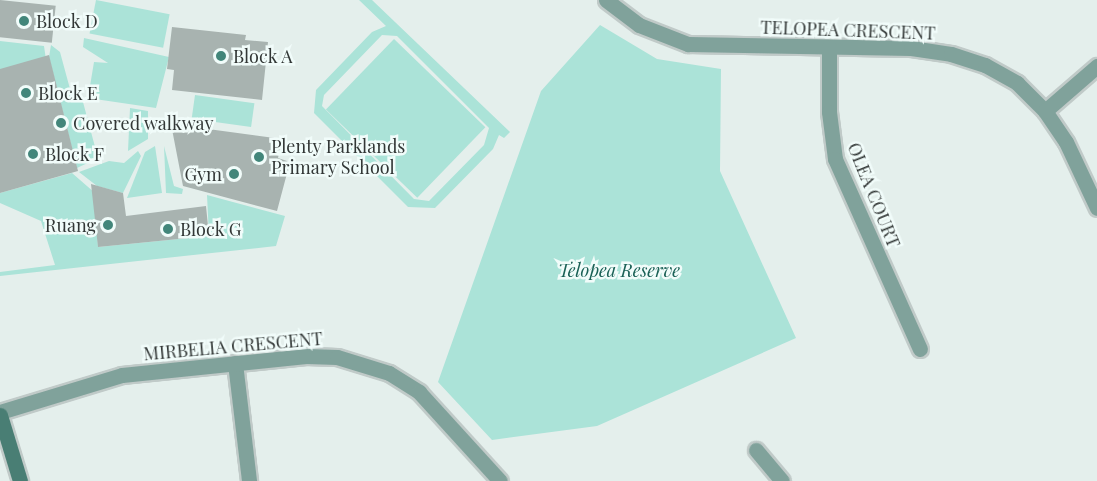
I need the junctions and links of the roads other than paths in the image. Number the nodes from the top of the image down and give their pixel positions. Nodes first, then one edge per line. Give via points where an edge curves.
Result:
1 (606, 0) edge
2 (829, 47) junction
3 (1097, 66) edge
4 (1045, 111) junction
5 (1097, 208) edge
6 (920, 349) dead end
7 (235, 363) junction
8 (0, 413) edge
9 (756, 450) dead end
10 (20, 481) edge
11 (249, 481) edge
12 (500, 481) edge
13 (782, 481) edge

1 - 2 street, TELOPEA CRESCENT via 639,25 688,44
2 - 4 street, TELOPEA CRESCENT via 932,50 968,59 1017,83
2 - 6 street, OLEA COURT via 828,112 835,159
3 - 4 street
4 - 5 street, TELOPEA CRESCENT via 1066,142
7 - 8 street, MIRBELIA CRESCENT via 110,377
7 - 11 street
7 - 12 street, MIRBELIA CRESCENT via 321,356 352,360 389,373 434,406
8 - 10 street
9 - 13 street

